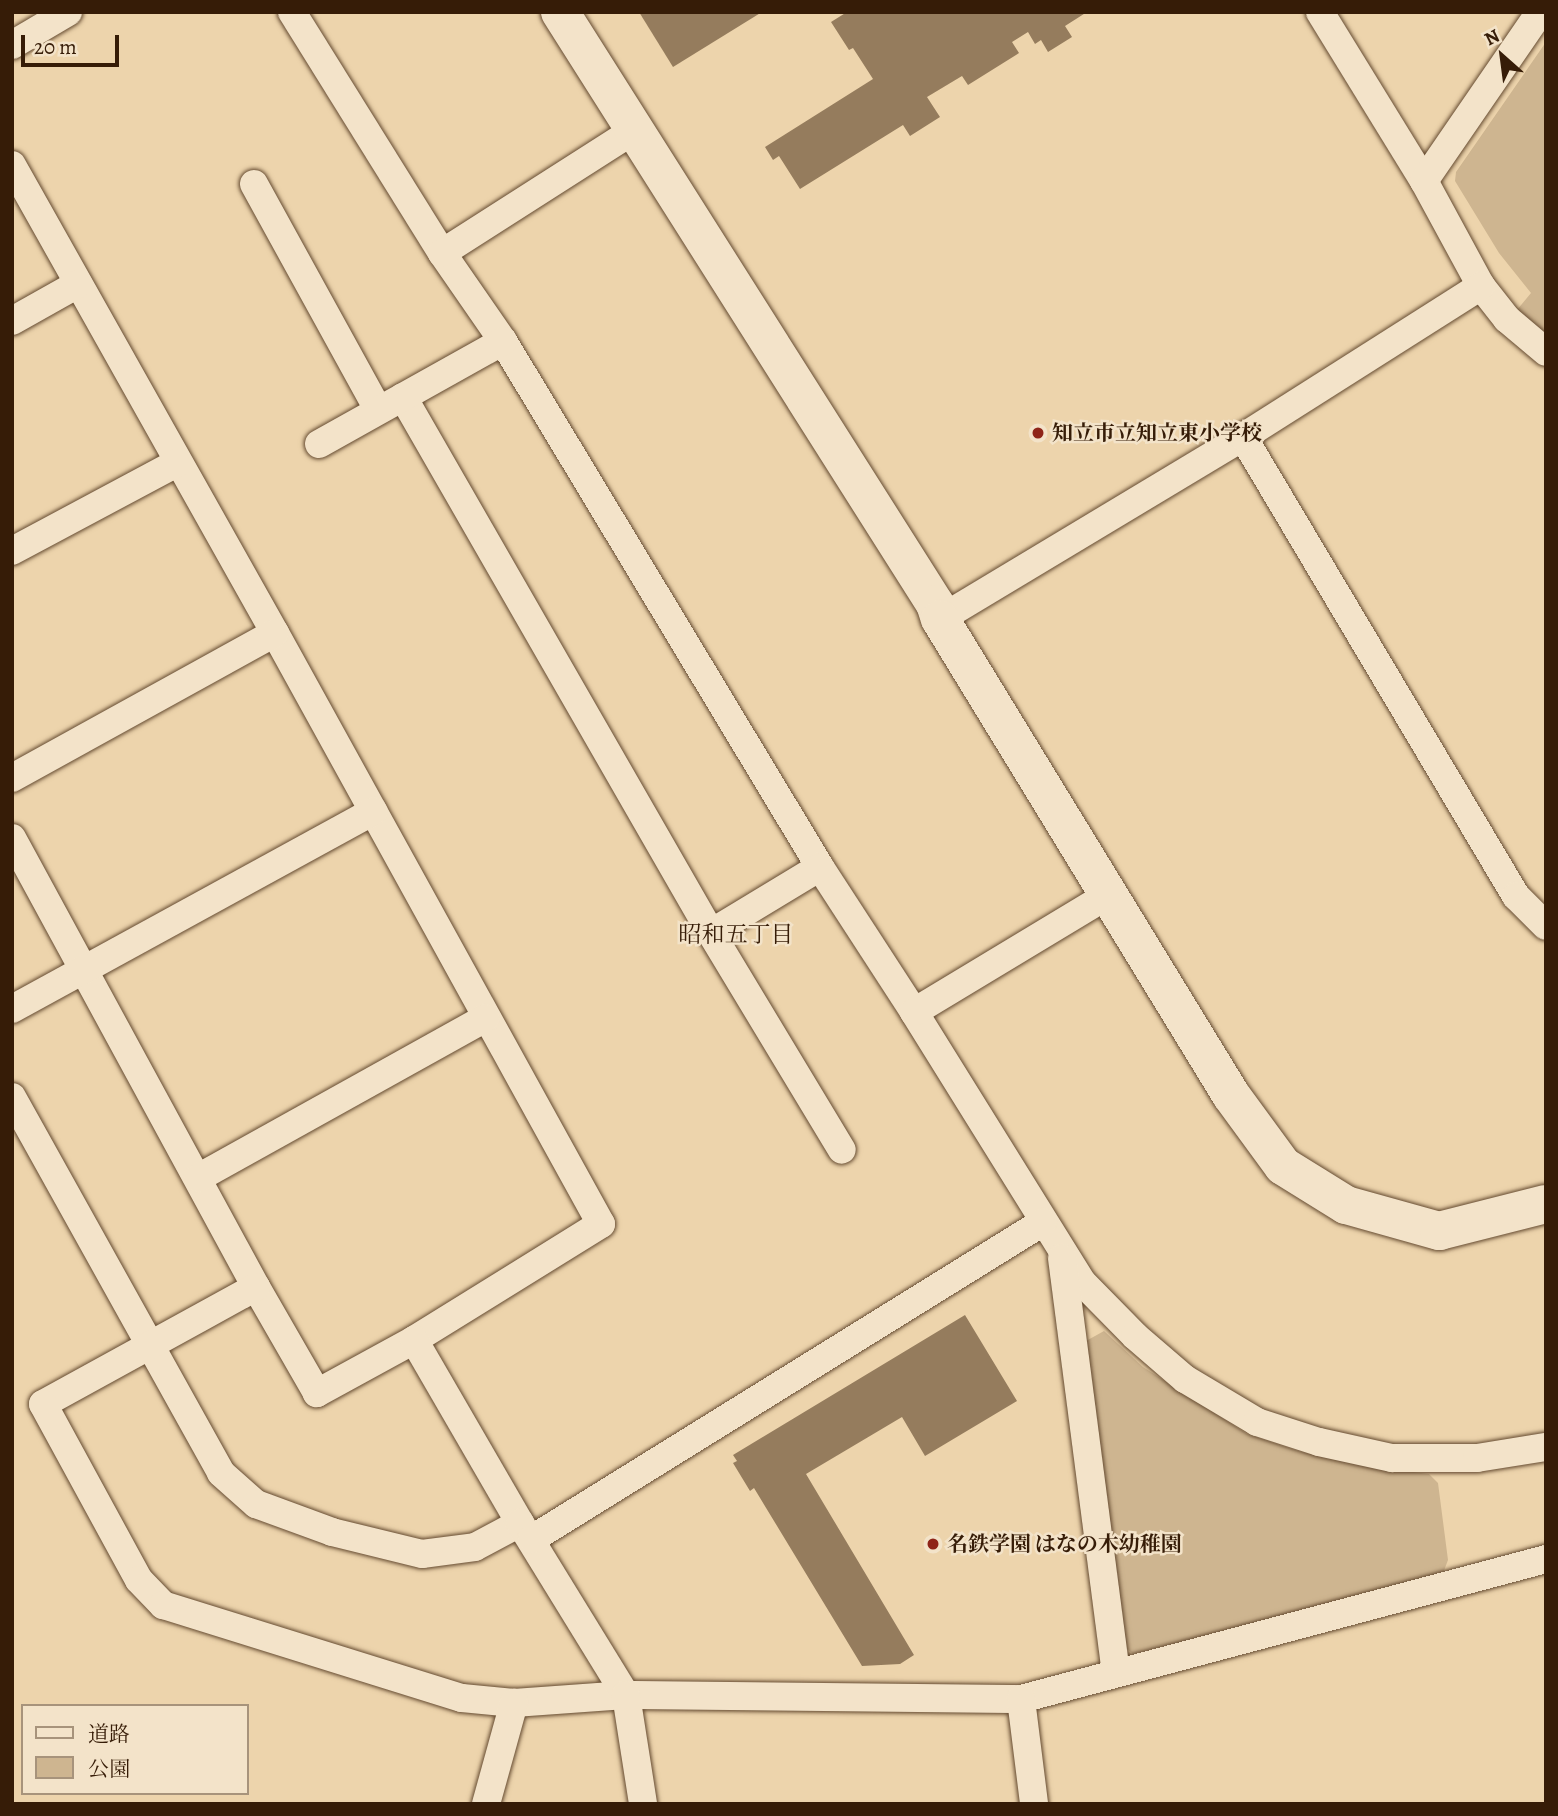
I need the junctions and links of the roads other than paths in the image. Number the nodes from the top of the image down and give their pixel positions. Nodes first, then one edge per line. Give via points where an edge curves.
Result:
1 (68, 12) edge
2 (292, 12) edge
3 (560, 12) edge
4 (1320, 12) edge
5 (1540, 12) edge
6 (12, 45) edge
7 (633, 131) junction
8 (12, 165) edge
9 (1424, 181) junction
10 (254, 184) dead end
11 (442, 253) junction
12 (78, 284) junction
13 (1481, 286) junction
14 (12, 321) edge
15 (503, 341) junction
16 (1546, 352) edge
17 (403, 397) junction
18 (378, 410) junction
19 (1243, 437) junction
20 (318, 444) dead end
21 (177, 463) junction
22 (12, 551) edge
23 (940, 619) junction
24 (275, 633) junction
25 (12, 778) edge
26 (373, 811) junction
27 (12, 838) edge
28 (820, 867) junction
29 (1108, 895) junction
30 (1546, 926) edge
31 (711, 933) junction
32 (84, 970) junction
33 (12, 1009) edge
34 (914, 1012) junction
35 (486, 1018) junction
36 (12, 1097) edge
37 (842, 1150) dead end
38 (198, 1178) junction
39 (1546, 1204) edge
40 (1043, 1222) junction
41 (1061, 1252) junction
42 (256, 1287) junction
43 (414, 1340) junction
44 (153, 1346) junction
45 (1546, 1447) edge
46 (526, 1531) junction
47 (1546, 1559) edge
48 (1116, 1672) junction
49 (626, 1695) junction
50 (1021, 1699) junction
51 (514, 1703) junction
52 (486, 1804) edge
53 (643, 1804) edge
54 (1034, 1804) edge

1 - 6 street
2 - 11 street
3 - 7 street
4 - 9 street
5 - 9 street
7 - 11 street
7 - 23 street
8 - 12 street
9 - 13 street
10 - 18 street
11 - 15 street
12 - 14 street
12 - 21 street
13 - 16 street via 1507,319
13 - 19 street
15 - 17 street
15 - 28 street
17 - 18 street
17 - 31 street
18 - 20 street
19 - 23 street
19 - 30 street via 1516,896
21 - 22 street
21 - 24 street
23 - 29 street
24 - 25 street
24 - 26 street
26 - 32 street
26 - 35 street
27 - 32 street
28 - 31 street
28 - 34 street
29 - 34 street
29 - 39 street via 1231,1095 1283,1166 1346,1205 1438,1231
31 - 37 street
32 - 33 street
32 - 38 street
34 - 40 street
35 - 38 street
35 - 43 street via 601,1224
36 - 44 street
38 - 42 street
40 - 41 street
40 - 46 street
41 - 45 street via 1083,1283 1135,1336 1185,1379 1257,1422 1391,1458 1477,1458
41 - 48 street
42 - 43 street via 317,1393
42 - 44 street
43 - 46 street
44 - 46 street via 221,1473 256,1504 332,1532 422,1554 475,1547
44 - 51 street via 43,1404 139,1580 163,1605 462,1698
46 - 49 street
47 - 48 street
48 - 50 street
49 - 50 street
49 - 51 street
49 - 53 street
50 - 54 street
51 - 52 street

